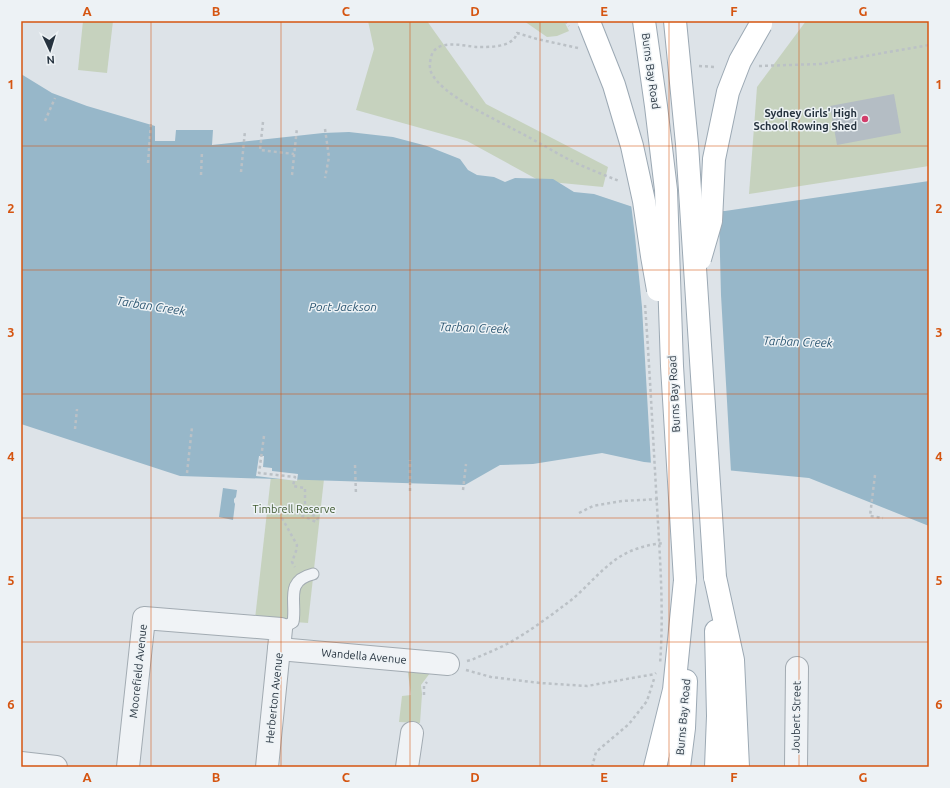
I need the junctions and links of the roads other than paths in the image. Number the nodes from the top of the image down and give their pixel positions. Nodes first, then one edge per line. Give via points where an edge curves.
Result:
1 (589, 21) edge
2 (644, 21) edge
3 (675, 21) edge
4 (762, 22) edge
5 (696, 274) junction
6 (672, 366) junction
7 (313, 574) dead end
8 (715, 578) junction
9 (685, 580) junction
10 (280, 639) junction
11 (448, 664) road end
12 (797, 668) dead end
13 (412, 733) dead end
14 (21, 764) edge
15 (56, 767) edge
16 (128, 767) edge
17 (267, 767) edge
18 (407, 767) edge
19 (655, 767) edge
20 (679, 767) edge
21 (716, 767) edge
22 (738, 767) edge
23 (796, 767) edge

1 - 6 main road, bridge via 614,85 632,146
2 - 6 main road, Burns Bay Road, bridge via 666,190
3 - 5 main road, bridge
4 - 5 main road, bridge via 740,61 728,92 714,159 711,221
5 - 8 main road, bridge
6 - 9 main road, Burns Bay Road, bridge
7 - 10 lane via 298,581 293,595 294,622
8 - 21 main road via 718,716
8 - 22 main road via 732,660
9 - 19 main road via 674,690
9 - 20 main road, Burns Bay Road via 688,655
10 - 11 street, Wandella Avenue
10 - 16 street, Moorefield Avenue via 144,618
10 - 17 street, Herberton Avenue
12 - 23 street, Joubert Street
13 - 18 street
14 - 15 street

